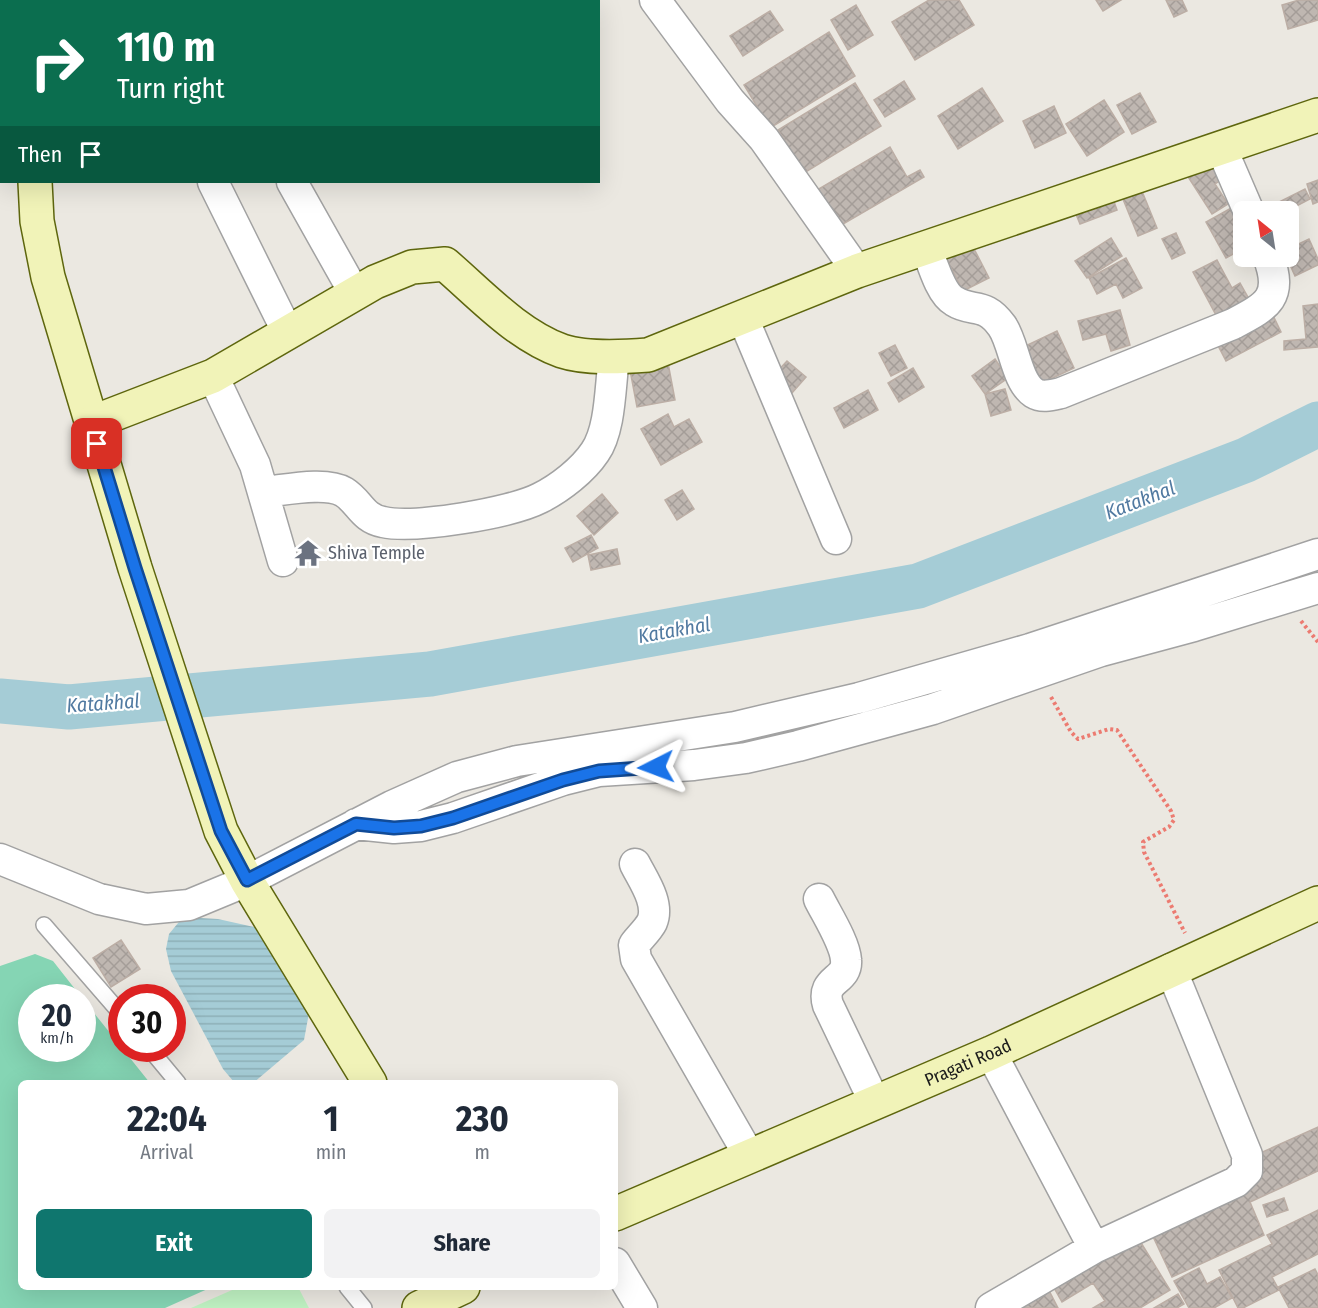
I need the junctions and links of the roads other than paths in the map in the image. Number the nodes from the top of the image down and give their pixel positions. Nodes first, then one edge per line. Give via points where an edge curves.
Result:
1 (655, 0) edge
2 (1318, 115) edge
3 (1221, 147) junction
4 (35, 183) edge
5 (213, 183) edge
6 (293, 183) edge
7 (1244, 201) edge
8 (926, 248) junction
9 (1271, 267) edge
10 (857, 271) junction
11 (355, 294) junction
12 (743, 318) junction
13 (288, 333) junction
14 (614, 358) junction
15 (213, 376) junction
16 (91, 423) junction
17 (264, 492) junction
18 (836, 539) dead end
19 (1318, 554) edge
20 (283, 561) dead end
21 (1318, 588) edge
22 (356, 824) junction
23 (0, 859) edge
24 (635, 864) dead end
25 (247, 880) junction
26 (819, 899) dead end
27 (1318, 903) edge
28 (44, 925) dead end
29 (1185, 963) junction
30 (108, 999) edge
31 (991, 1053) junction
32 (161, 1062) edge
33 (176, 1080) edge
34 (368, 1080) edge
35 (875, 1103) junction
36 (750, 1157) junction
37 (618, 1213) edge
38 (1094, 1248) junction
39 (618, 1268) edge
40 (349, 1290) edge
41 (457, 1296) edge
42 (364, 1308) edge
43 (419, 1308) edge
44 (642, 1308) edge
45 (991, 1308) edge

1 - 10 street via 730,101 764,139
2 - 3 street
3 - 7 street
3 - 8 street
4 - 16 street via 37,221 48,277
5 - 13 street
6 - 11 street
8 - 9 street via 944,290 953,301 993,315 1003,328 1024,381 1034,393 1045,396 1061,393 1256,312 1272,298 1275,280
8 - 10 street
10 - 12 street
11 - 13 street
11 - 14 street via 412,267 445,264 527,335 563,351
12 - 14 street via 648,355
12 - 18 street
13 - 15 street
14 - 17 street via 605,430 596,450 582,467 540,499 445,520 398,524 368,516 346,493 333,487
15 - 16 street
15 - 17 street
16 - 25 street via 221,831
17 - 20 street
19 - 22 street via 1030,649 859,698 735,727 517,760 457,777
21 - 22 street via 1101,651 933,710 756,756 694,765 599,771 421,826
22 - 25 street
23 - 25 street via 99,899 146,909 189,905
24 - 36 street via 655,910 652,922 634,945 636,958
25 - 34 street
26 - 35 street via 846,961 844,971 825,994 828,1005
27 - 29 street, Pragati Road
28 - 30 lane
29 - 31 street, Pragati Road
29 - 38 street via 1247,1155 1247,1171 1236,1182
31 - 35 street, Pragati Road
31 - 38 street
32 - 33 lane
35 - 36 street, Pragati Road
36 - 37 street, Pragati Road
38 - 45 street
39 - 44 street
40 - 42 lane
41 - 43 street

